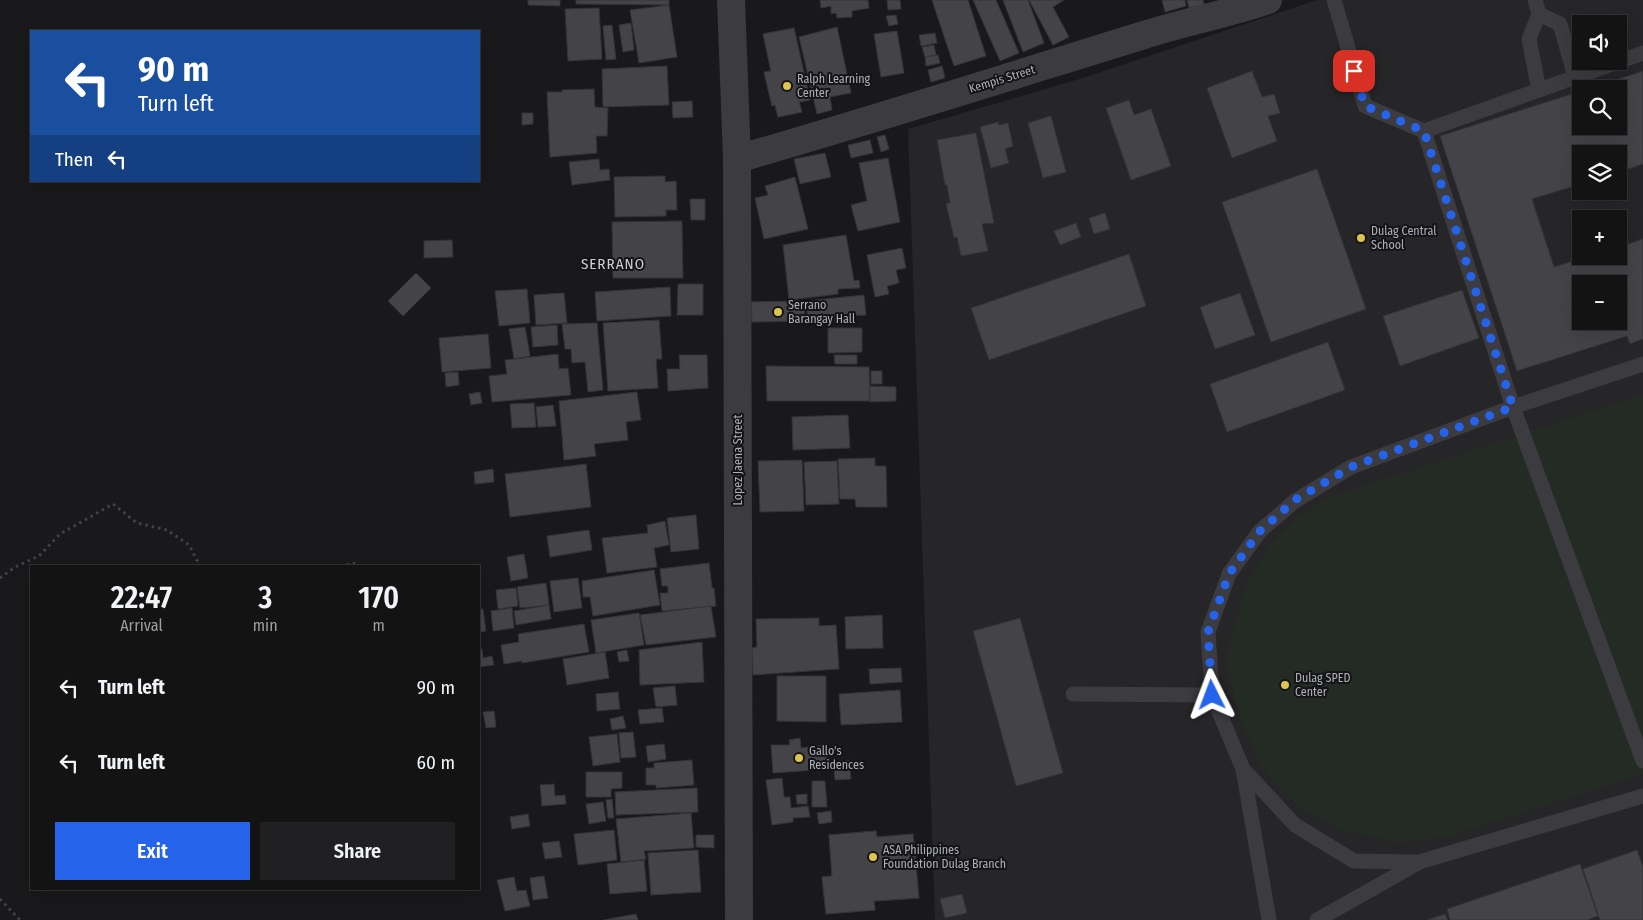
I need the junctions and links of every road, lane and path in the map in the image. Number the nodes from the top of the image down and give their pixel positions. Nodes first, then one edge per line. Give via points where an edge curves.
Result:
1 (731, 0) edge
2 (1334, 0) edge
3 (1255, 2) edge
4 (1537, 7) edge
5 (1643, 53) edge
6 (1575, 77) junction
7 (1539, 90) junction
8 (1424, 131) junction
9 (737, 159) junction
10 (1643, 364) edge
11 (1513, 407) junction
12 (356, 562) dead end
13 (199, 565) edge
14 (344, 565) edge
15 (0, 578) edge
16 (1073, 694) dead end
17 (1212, 695) junction
18 (1643, 761) edge
19 (1243, 769) junction
20 (1643, 796) edge
21 (1419, 862) junction
22 (0, 899) edge
23 (20, 920) edge
24 (739, 920) edge
25 (1269, 920) edge
26 (1318, 920) edge

1 - 9 street, Lopez Jaena Street
2 - 8 lane via 1365,106
3 - 9 street, Kempis Street
4 - 6 lane via 1560,24
4 - 7 lane via 1529,39
5 - 6 lane
6 - 7 lane
7 - 8 lane
8 - 11 lane
9 - 24 street, Lopez Jaena Street
10 - 11 lane
11 - 17 lane via 1351,467 1295,500 1260,531 1229,574 1208,632
11 - 18 lane
12 - 14 path
13 - 15 path via 189,545 168,530 138,523 113,504 60,534 39,556
16 - 17 lane
17 - 19 lane
19 - 21 lane via 1295,825 1354,861
19 - 25 lane
20 - 21 lane
21 - 26 lane
22 - 23 path

